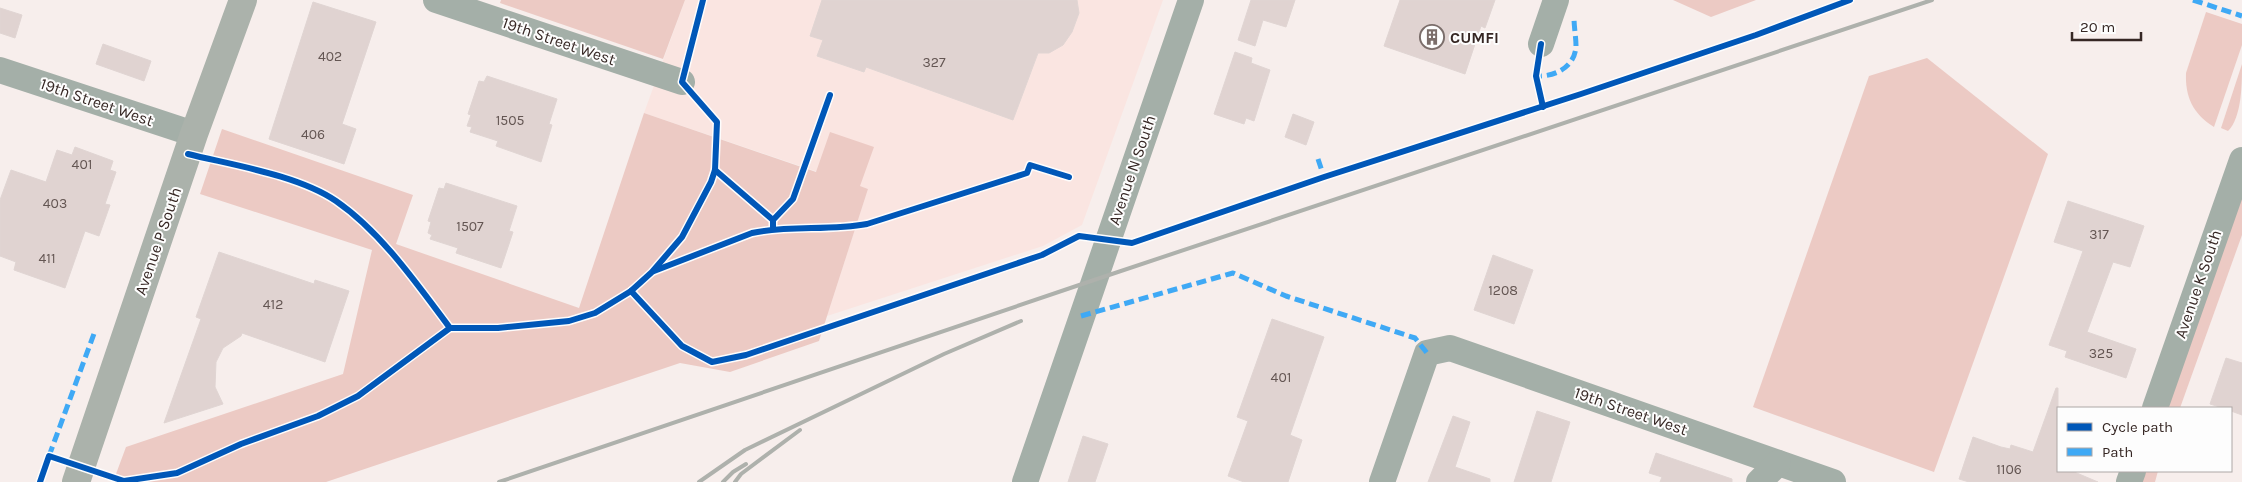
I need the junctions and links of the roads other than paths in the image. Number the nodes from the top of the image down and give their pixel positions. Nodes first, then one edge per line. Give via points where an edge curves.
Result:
1 (243, 0) edge
2 (436, 0) edge
3 (1191, 0) edge
4 (1556, 0) edge
5 (1541, 44) dead end
6 (0, 70) edge
7 (682, 82) dead end
8 (194, 134) junction
9 (2242, 160) edge
10 (2155, 407) edge
11 (1778, 463) junction
12 (76, 482) edge
13 (1025, 482) edge
14 (1382, 482) edge
15 (1759, 482) edge
16 (1833, 482) edge

1 - 8 main road, Avenue P South
2 - 7 street, 19th Street West
3 - 13 street, Avenue N South
4 - 5 street
6 - 8 street, 19th Street West
8 - 12 main road, Avenue P South
9 - 10 street, Avenue K South
11 - 14 street, 19th Street West via 1450,348 1428,353
11 - 15 street
11 - 16 street, 19th Street West

